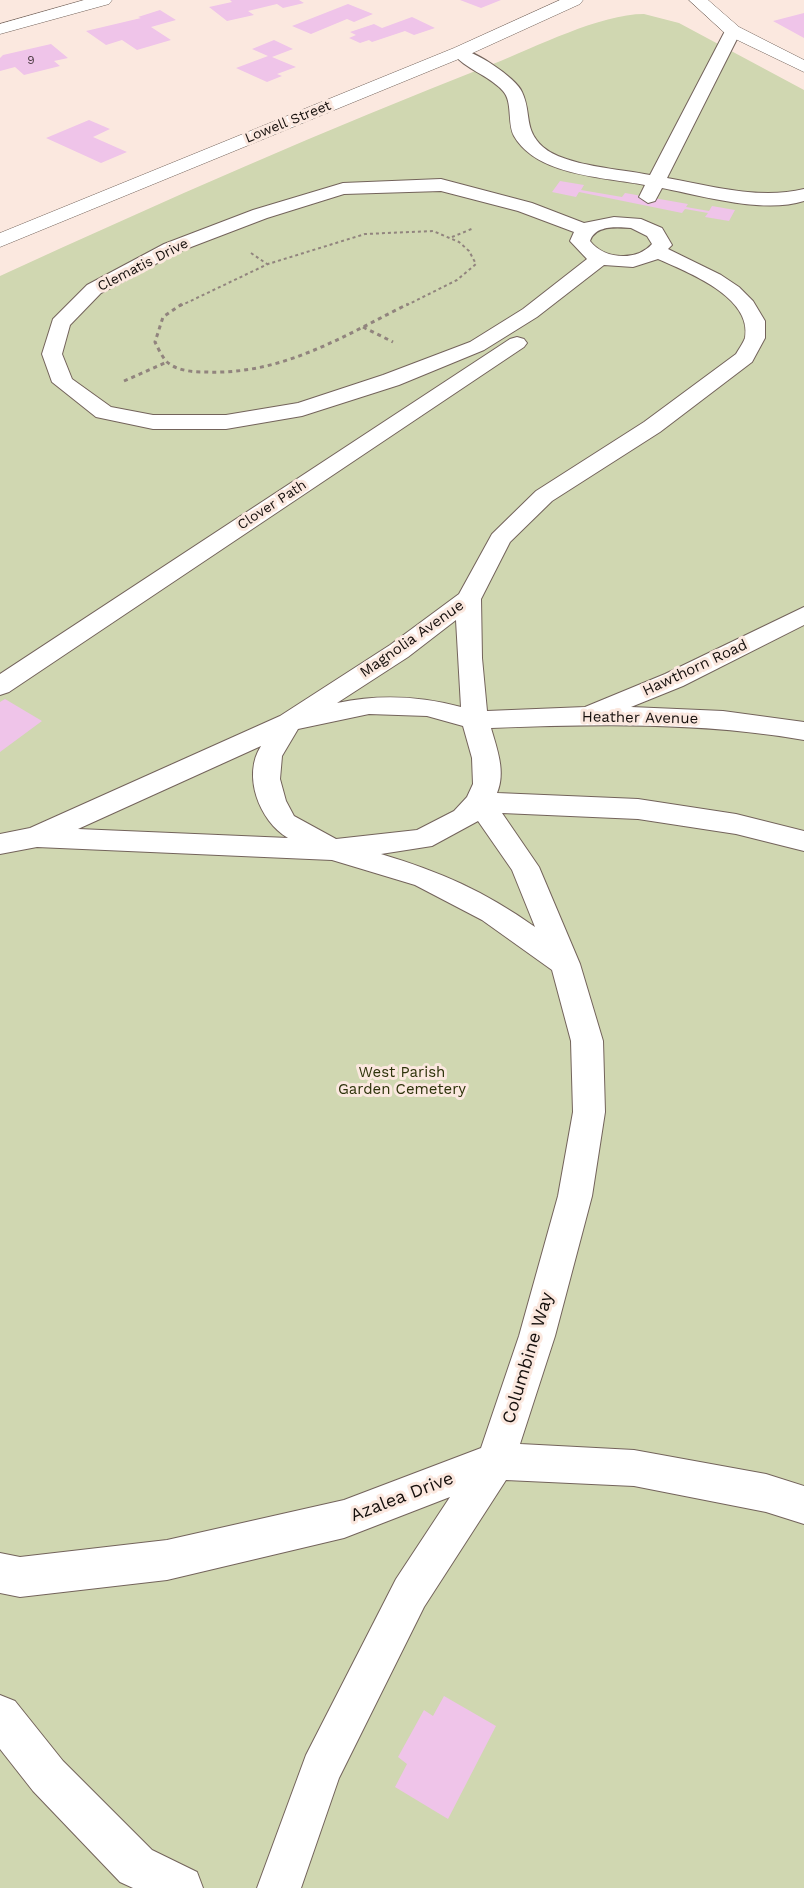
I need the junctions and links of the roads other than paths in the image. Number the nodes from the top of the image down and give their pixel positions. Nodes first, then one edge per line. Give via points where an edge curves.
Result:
1 (103, 0) edge
2 (574, 0) edge
3 (698, 0) edge
4 (0, 29) edge
5 (734, 31) junction
6 (460, 52) junction
7 (804, 67) edge
8 (650, 195) junction
9 (804, 195) edge
10 (634, 223) junction
11 (586, 230) junction
12 (0, 241) edge
13 (658, 252) junction
14 (601, 258) junction
15 (530, 313) junction
16 (469, 599) junction
17 (804, 615) edge
18 (0, 686) edge
19 (584, 716) junction
20 (475, 720) junction
21 (289, 722) junction
22 (804, 731) edge
23 (479, 802) junction
24 (36, 837) junction
25 (804, 841) edge
26 (0, 844) edge
27 (332, 850) junction
28 (565, 964) junction
29 (496, 1461) junction
30 (804, 1505) edge
31 (0, 1573) edge
32 (0, 1716) edge
33 (181, 1888) edge
34 (279, 1888) edge

1 - 4 main road
2 - 6 main road, Lowell Street
3 - 5 main road
5 - 7 main road
5 - 8 lane
6 - 8 lane via 514,92 522,134 538,152 558,163
6 - 12 main road, Lowell Street
8 - 9 lane via 789,200
8 - 10 lane
10 - 11 lane via 607,223
10 - 13 lane via 655,232 662,245
11 - 14 lane via 580,242 583,248
11 - 15 lane, Clematis Drive via 525,207 441,185 343,189 260,214 171,248 94,289 60,323 52,354 63,382 104,412 153,422 226,422 302,409 391,380 477,346
13 - 14 lane via 627,261
13 - 16 lane, Magnolia Avenue via 709,276 751,308 758,333 755,346 737,364 652,427 544,496 500,539
14 - 15 lane, Clematis Drive
15 - 18 lane, Clover Path via 517,344
16 - 20 lane
16 - 21 lane, Magnolia Avenue via 399,651
17 - 19 lane, Hawthorn Road via 674,680
19 - 20 lane, Heather Avenue
19 - 22 lane, Heather Avenue via 692,718 770,724
20 - 21 lane via 427,708 369,705
20 - 23 lane via 487,775
21 - 24 lane, Magnolia Avenue
21 - 27 lane via 268,756 266,779 272,801 284,823
23 - 25 lane via 638,809 736,824
23 - 27 lane via 464,818 422,839
23 - 28 lane, Columbine Way via 525,867
24 - 26 lane, Magnolia Avenue
24 - 27 lane
27 - 28 lane via 425,878 492,912
28 - 29 lane, Columbine Way via 587,1041 589,1112 575,1196 537,1336
29 - 30 lane, Azalea Drive via 634,1468 766,1493
29 - 31 lane, Azalea Drive via 344,1519 168,1560 20,1577
29 - 34 lane, Columbine Way via 410,1593 321,1770
32 - 33 lane via 48,1776 136,1866

